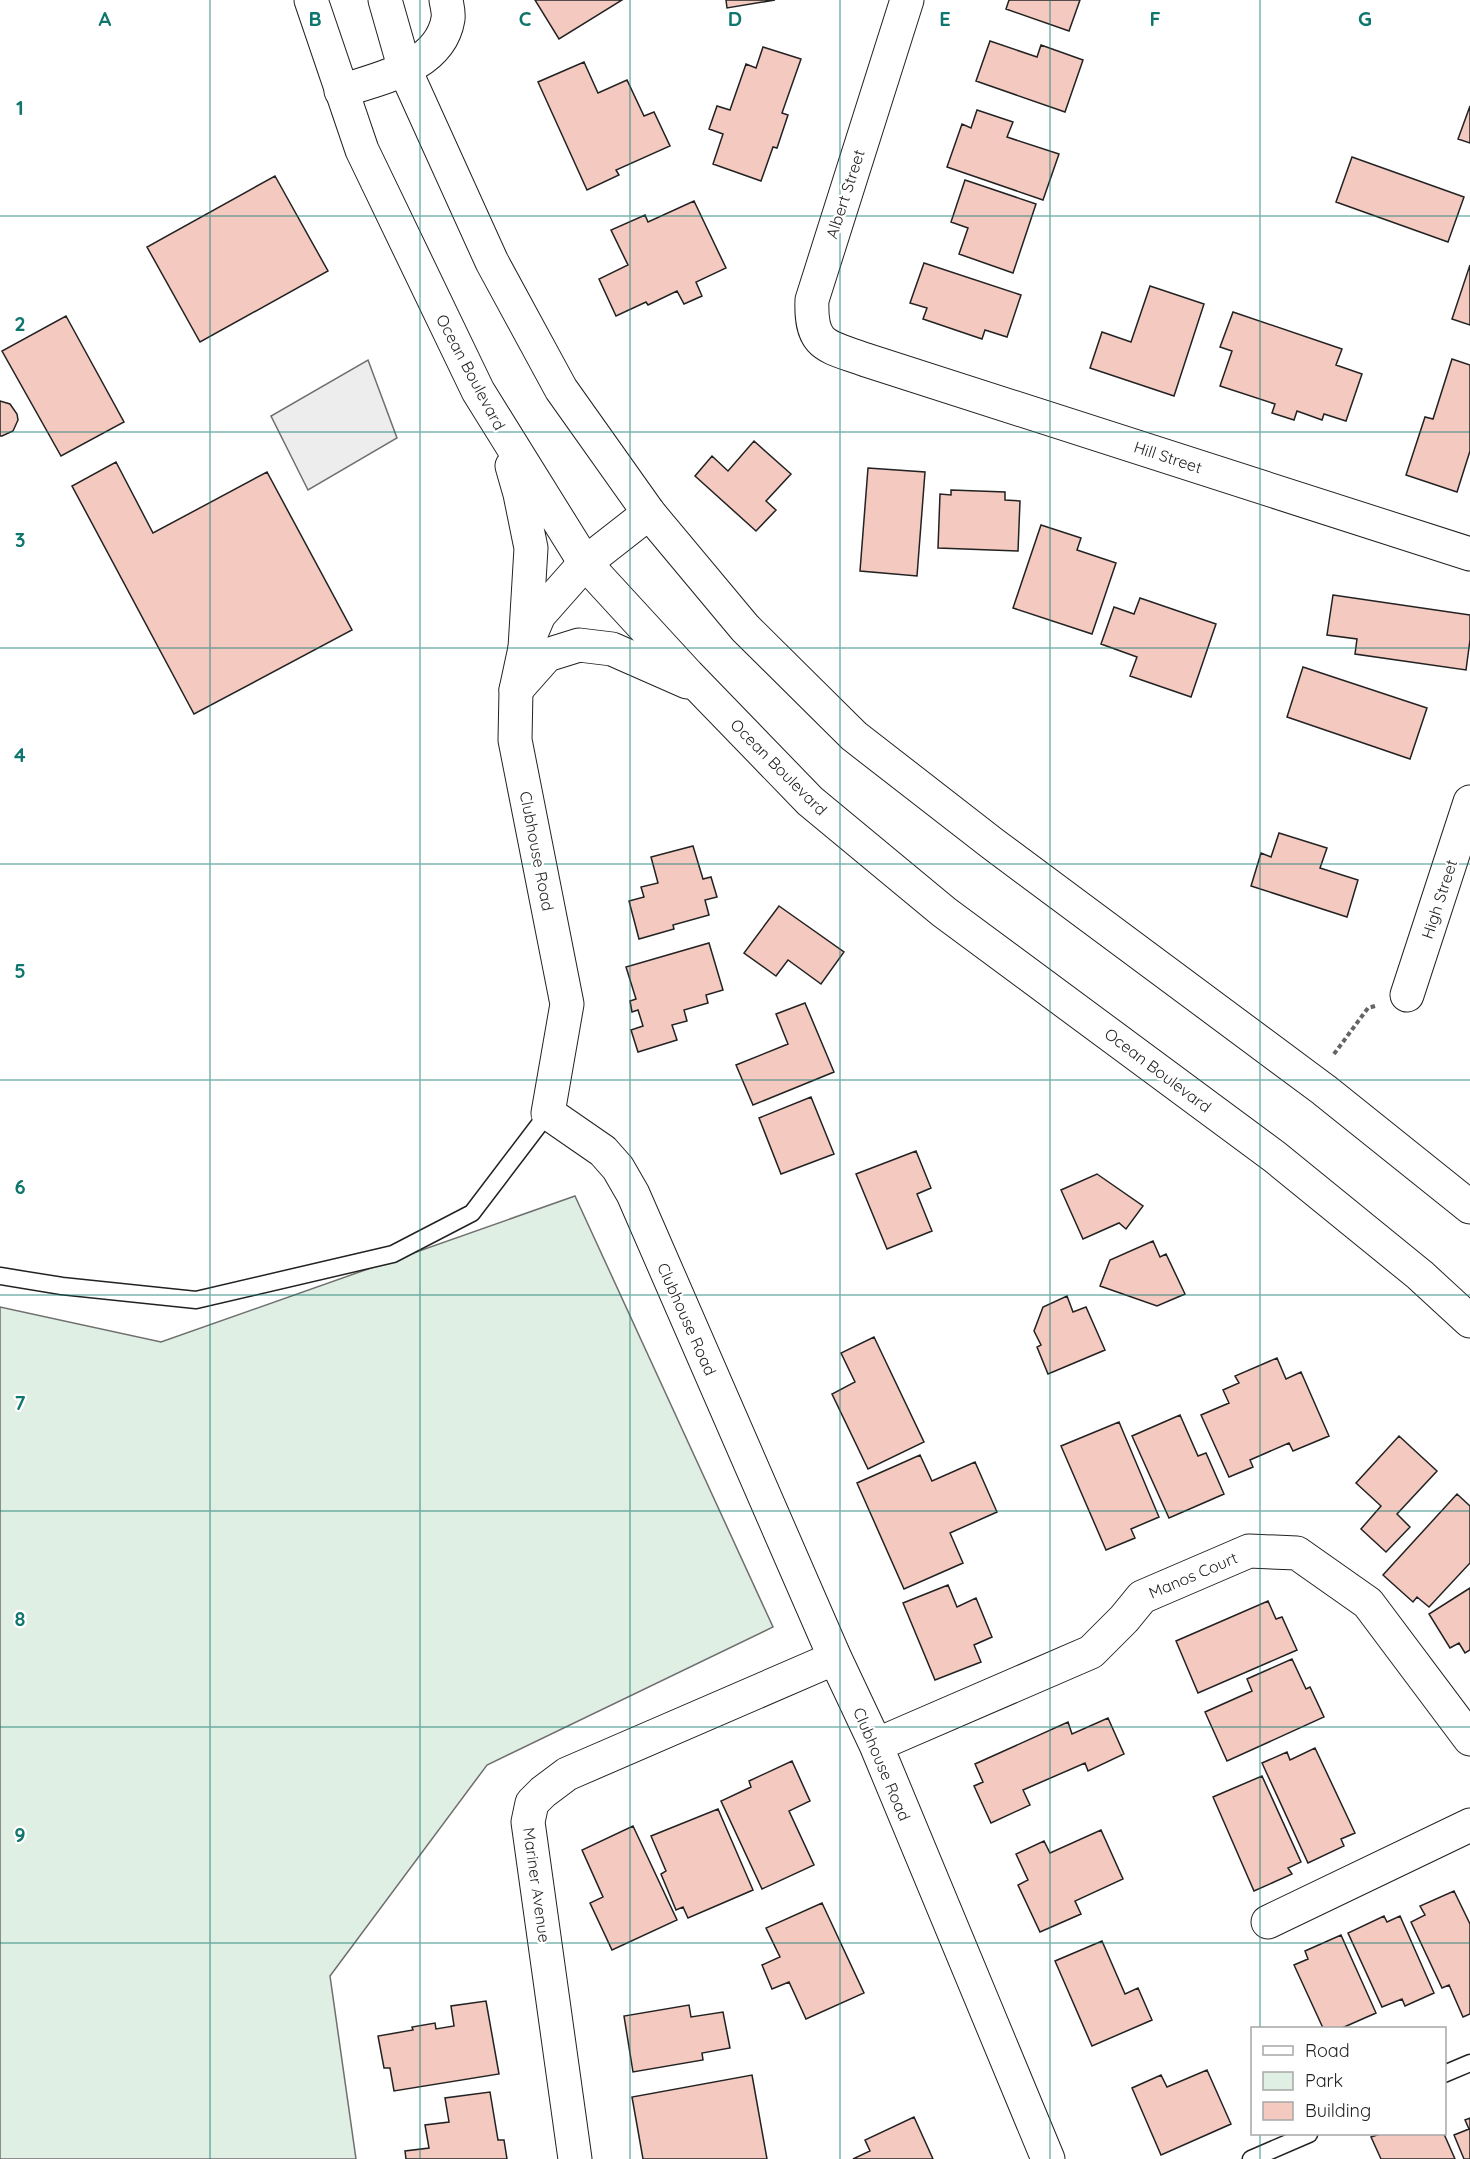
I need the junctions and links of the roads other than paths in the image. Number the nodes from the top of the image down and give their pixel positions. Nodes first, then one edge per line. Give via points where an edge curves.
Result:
1 (311, 0) edge
2 (385, 0) edge
3 (446, 0) edge
4 (907, 0) edge
5 (405, 70) junction
6 (342, 91) junction
7 (866, 360) joint
8 (499, 426) junction
9 (649, 513) junction
10 (1470, 554) edge
11 (585, 563) junction
12 (525, 648) junction
13 (702, 689) junction
14 (516, 690) junction
15 (1470, 802) edge
16 (1407, 995) road end
17 (548, 1113) junction
18 (1470, 1208) edge
19 (0, 1276) edge
20 (1470, 1321) edge
21 (835, 1658) junction
22 (1470, 1739) edge
23 (876, 1745) junction
24 (1470, 1825) edge
25 (1268, 1922) dead end
26 (1470, 2063) edge
27 (1446, 2073) edge
28 (1305, 2135) edge
29 (575, 2159) edge
30 (1048, 2159) edge
31 (1251, 2159) edge

1 - 6 street, Ocean Boulevard
2 - 5 street
3 - 5 street via 448,18 441,36 426,56
4 - 7 street, Albert Street via 812,300 815,333 826,345
5 - 6 street
5 - 9 street via 492,262 561,389
6 - 8 street, Ocean Boulevard via 362,150 478,391
7 - 10 street, Hill Street
8 - 11 street, Ocean Boulevard
8 - 12 street via 520,494 531,548
9 - 11 street, Clubhouse Road
9 - 18 street via 745,628 854,736 1324,1090
11 - 12 street, Clubhouse Road via 539,615
11 - 13 street, Ocean Boulevard
12 - 14 street, Clubhouse Road
13 - 14 street via 612,649 579,645 547,656
13 - 20 street, Ocean Boulevard via 810,801 944,912 1275,1157 1420,1275
14 - 17 street, Clubhouse Road via 515,740 567,1004
15 - 16 street, High Street
17 - 19 lane via 472,1213 393,1254 196,1300
17 - 21 street, Clubhouse Road via 603,1151 633,1194
21 - 23 street, Clubhouse Road
21 - 29 street, Mariner Avenue via 567,1774 532,1803 528,1822
22 - 23 street, Manos Court via 1368,1603 1297,1553 1249,1551 1142,1597 1091,1652
23 - 30 street, Clubhouse Road
24 - 25 street
26 - 27 lane
28 - 31 lane

